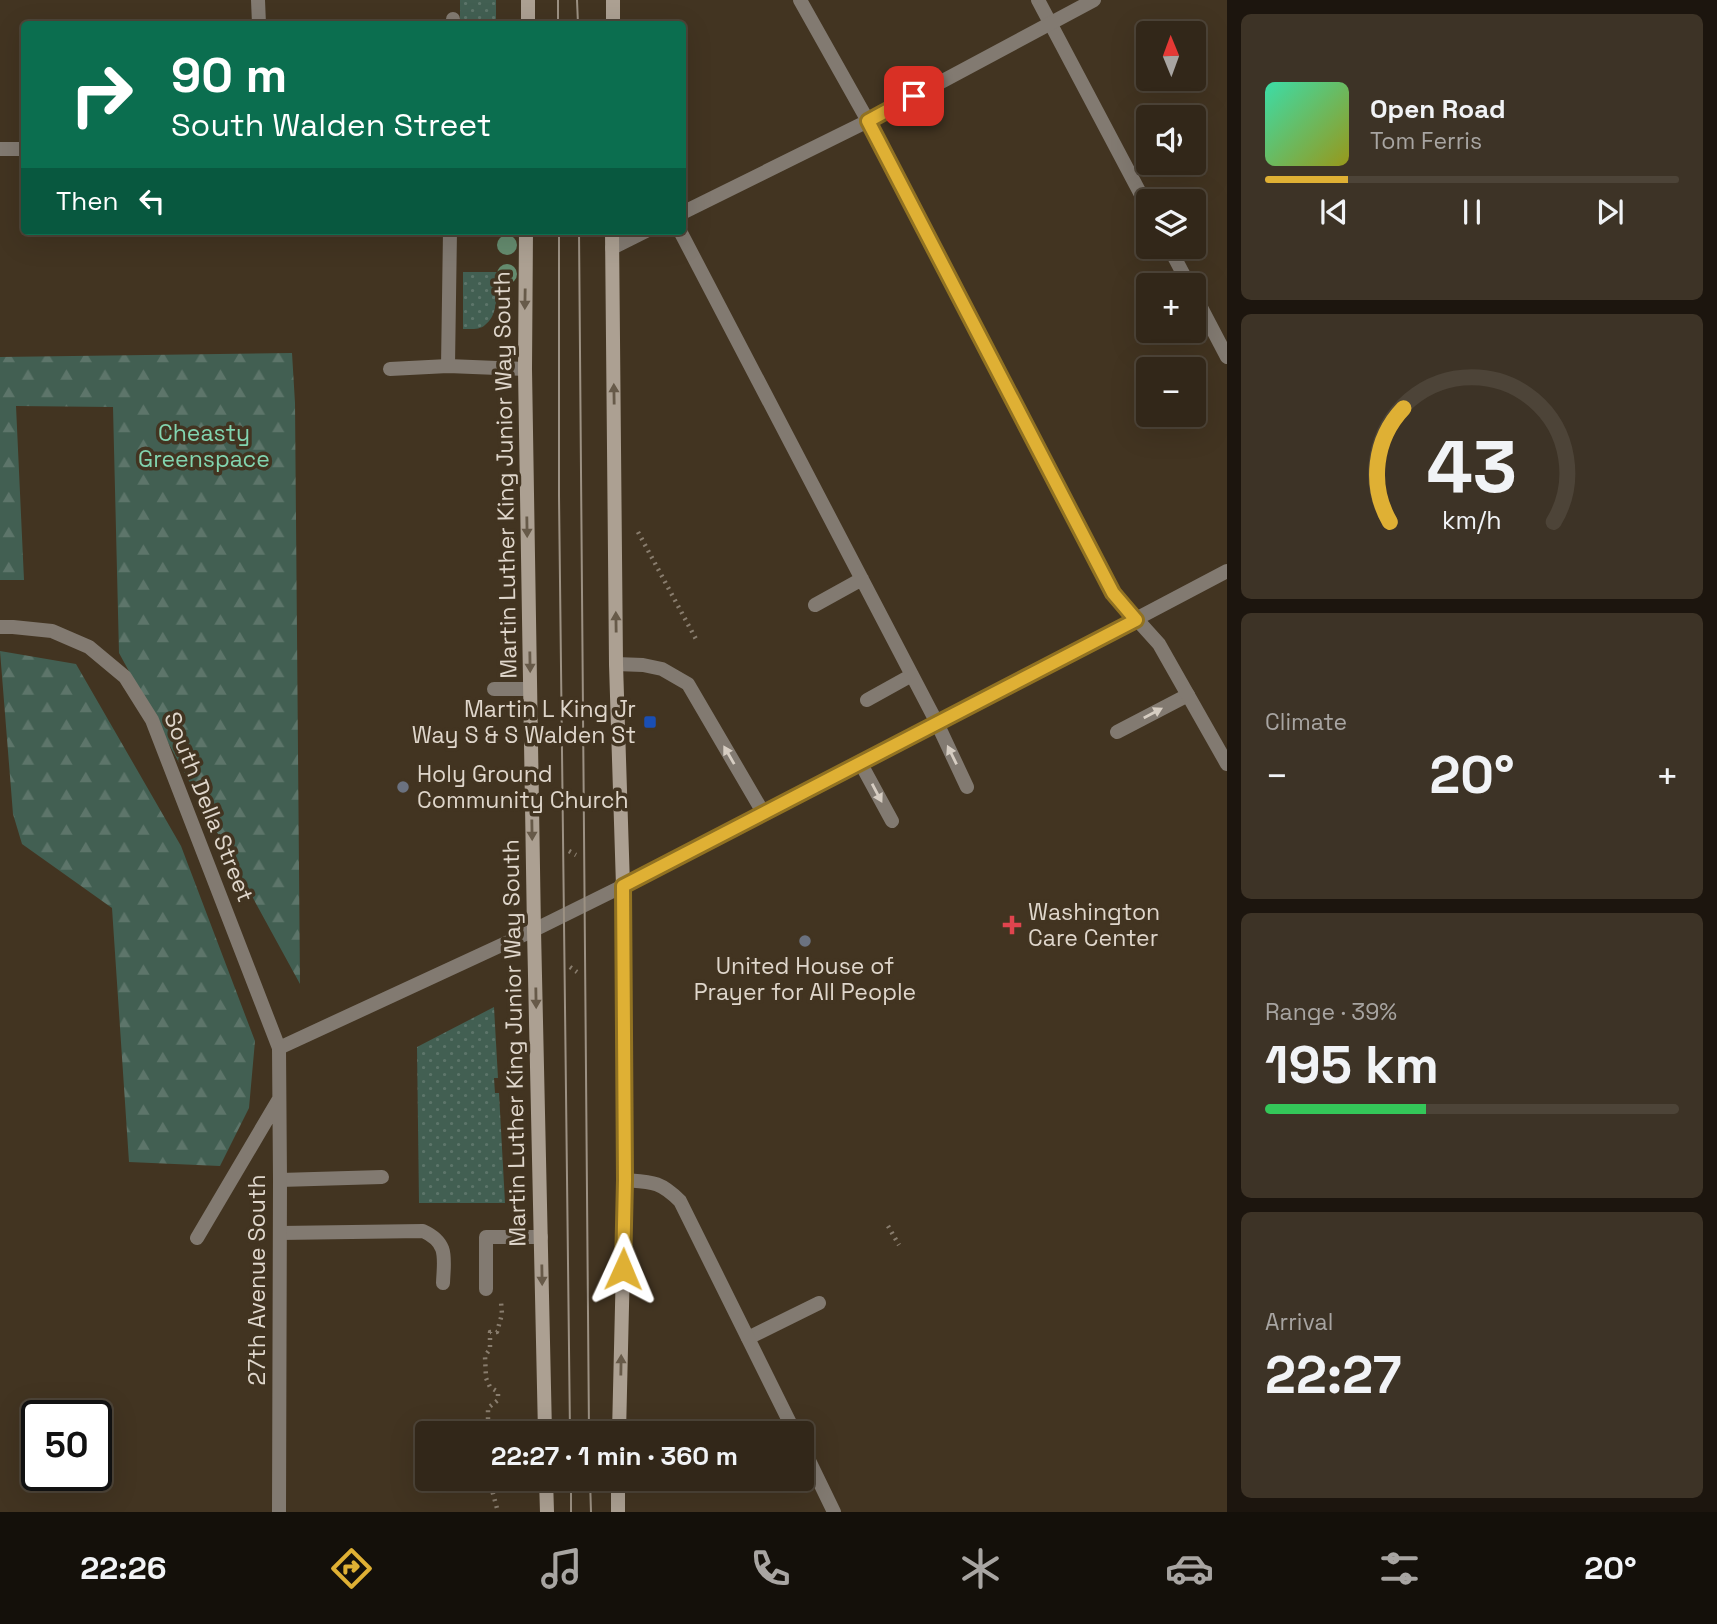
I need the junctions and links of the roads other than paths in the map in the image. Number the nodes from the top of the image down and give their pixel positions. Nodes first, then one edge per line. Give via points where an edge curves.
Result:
1 (258, 0) edge
2 (528, 0) edge
3 (613, 0) edge
4 (800, 0) edge
5 (1038, 0) edge
6 (1094, 0) edge
7 (259, 21) edge
8 (528, 21) edge
9 (613, 21) edge
10 (1051, 23) junction
11 (868, 121) junction
12 (1, 149) edge
13 (21, 149) edge
14 (1138, 189) edge
15 (686, 211) edge
16 (450, 235) edge
17 (526, 235) edge
18 (612, 235) edge
19 (638, 235) edge
20 (682, 235) edge
21 (612, 248) junction
22 (1206, 317) edge
23 (1227, 357) edge
24 (448, 366) junction
25 (390, 369) dead end
26 (525, 369) junction
27 (1227, 571) edge
28 (862, 579) junction
29 (815, 605) dead end
30 (1136, 620) junction
31 (0, 628) edge
32 (616, 664) junction
33 (912, 675) junction
34 (530, 688) junction
35 (494, 689) dead end
36 (1188, 695) junction
37 (867, 700) dead end
38 (937, 723) junction
39 (1117, 732) dead end
40 (861, 764) junction
41 (1227, 764) edge
42 (967, 787) dead end
43 (764, 814) junction
44 (892, 821) dead end
45 (623, 886) junction
46 (534, 930) junction
47 (279, 1048) junction
48 (280, 1098) junction
49 (382, 1177) dead end
50 (280, 1180) junction
51 (625, 1180) junction
52 (280, 1233) junction
53 (541, 1237) junction
54 (197, 1238) dead end
55 (443, 1283) dead end
56 (486, 1289) road end
57 (819, 1303) dead end
58 (748, 1338) junction
59 (545, 1421) edge
60 (619, 1421) edge
61 (789, 1421) edge
62 (814, 1470) edge
63 (546, 1491) edge
64 (618, 1491) edge
65 (279, 1512) edge
66 (547, 1512) edge
67 (618, 1512) edge
68 (835, 1512) edge

1 - 7 street
2 - 8 main road
3 - 9 main road
4 - 11 street
5 - 10 street
6 - 10 street
10 - 11 street
10 - 14 street
11 - 15 street
11 - 30 street via 1113,593
12 - 13 street
16 - 24 street
17 -> 26 main road, Martin Luther King Junior Way South
18 - 21 main road
19 - 21 street
20 - 28 street
32 -> 21 main road
22 - 23 street
24 - 25 street
24 - 26 street
26 -> 34 main road, Martin Luther King Junior Way South
27 - 30 street
28 - 29 street
28 - 33 street
30 - 36 street via 1158,644
30 - 38 street
31 - 47 street, South Della Street via 52,631 89,647 125,677 152,720
43 -> 32 street via 688,684 662,668
32 - 45 main road
33 - 37 street
33 - 38 street
34 - 35 street
34 -> 46 main road, Martin Luther King Junior Way South
39 -> 36 street
36 - 41 street
38 - 40 street
42 -> 38 street
40 - 43 street
40 -> 44 street
43 - 45 street
45 - 46 street
45 - 51 main road
46 - 47 street
46 -> 53 main road, Martin Luther King Junior Way South
47 - 48 street, 27th Avenue South
48 - 50 street, 27th Avenue South
48 - 54 street
49 - 50 street
50 - 52 street, 27th Avenue South
51 - 58 street via 652,1182 680,1200
60 -> 51 main road
52 - 55 street via 423,1231 442,1245
52 - 65 street, 27th Avenue South
53 - 56 street via 486,1237
53 -> 59 main road, Martin Luther King Junior Way South
57 - 58 street
58 - 61 street
62 - 68 street
63 - 66 main road
64 - 67 main road

